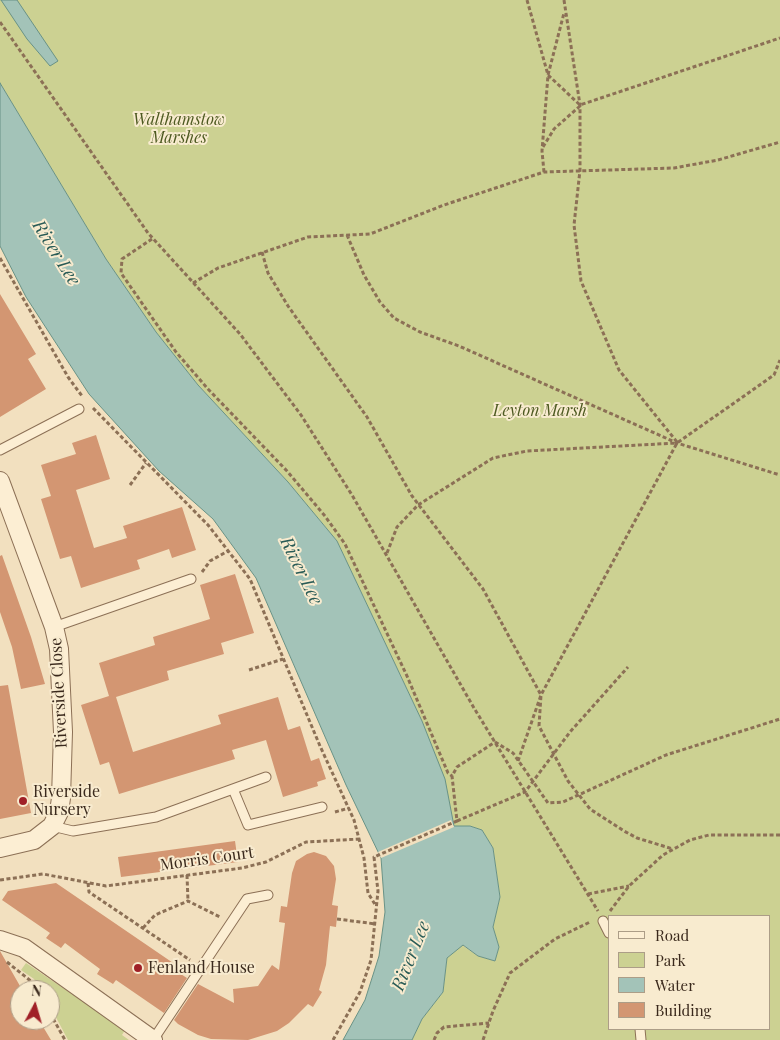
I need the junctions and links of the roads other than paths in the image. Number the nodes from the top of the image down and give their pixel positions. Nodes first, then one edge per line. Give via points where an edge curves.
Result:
1 (79, 409) dead end
2 (0, 450) edge
3 (0, 481) edge
4 (191, 578) road end
5 (54, 627) junction
6 (266, 777) dead end
7 (233, 788) junction
8 (322, 807) dead end
9 (52, 826) junction
10 (0, 848) edge
11 (268, 895) dead end
12 (601, 919) road end
13 (608, 931) edge
14 (0, 940) edge
15 (153, 1040) edge

1 - 2 lane
3 - 5 street, Riverside Close
4 - 5 lane
5 - 9 street, Riverside Close via 60,649 63,732 61,798
6 - 7 lane
7 - 8 lane via 248,825
7 - 9 lane via 156,818 73,831
9 - 10 street via 34,840
11 - 15 lane via 247,899
12 - 13 lane
14 - 15 street via 24,948

